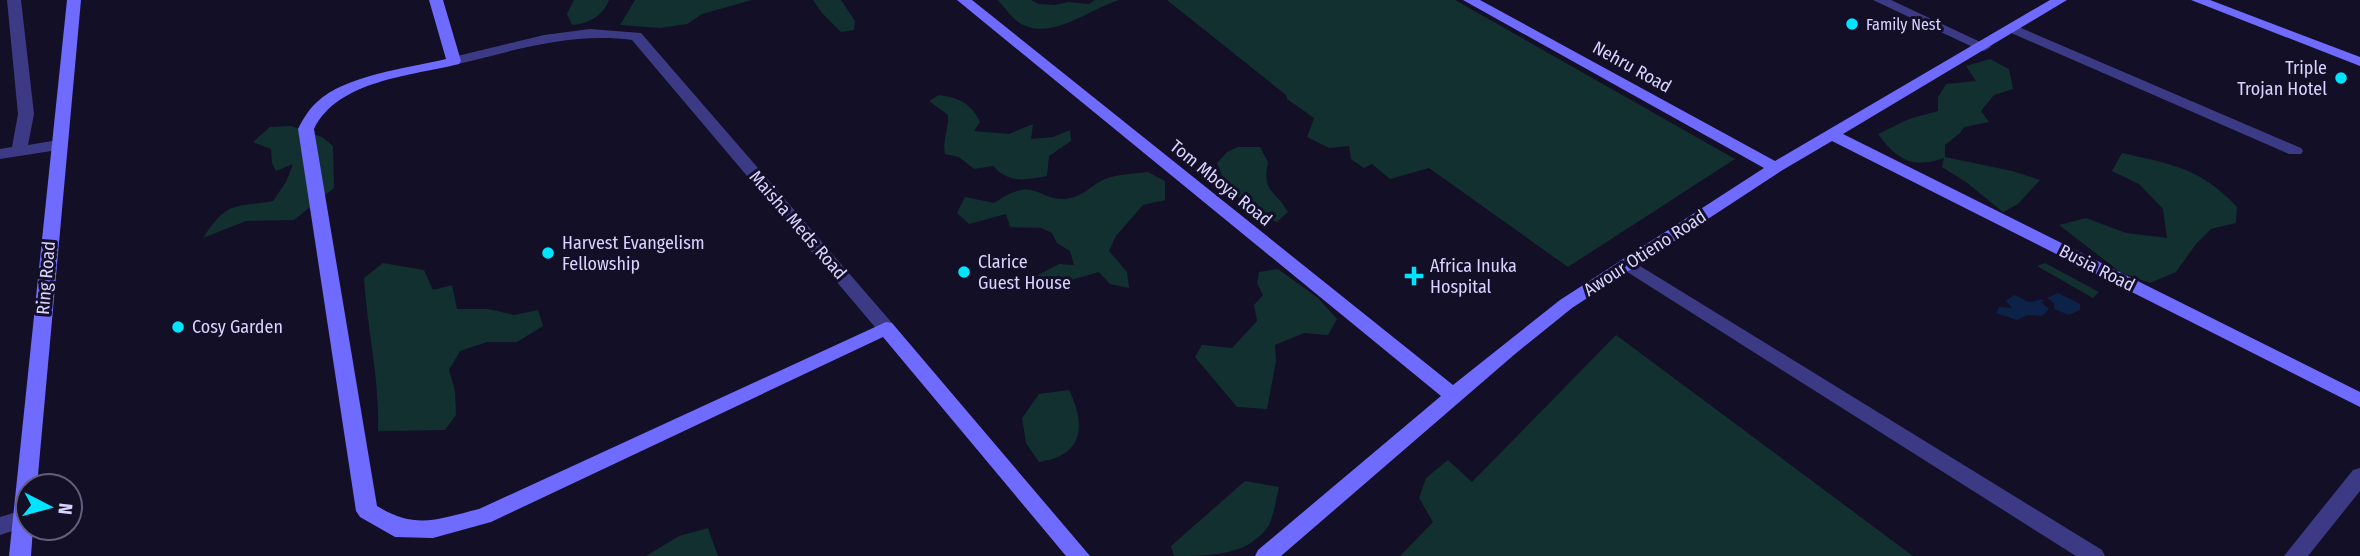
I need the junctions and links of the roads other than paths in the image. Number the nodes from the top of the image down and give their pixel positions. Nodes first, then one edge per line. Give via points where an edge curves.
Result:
1 (14, 0) edge
2 (74, 0) edge
3 (436, 0) edge
4 (964, 0) edge
5 (1470, 0) edge
6 (1880, 0) edge
7 (2060, 0) edge
8 (2198, 0) edge
9 (2014, 29) junction
10 (1984, 47) junction
11 (454, 61) junction
12 (2360, 62) edge
13 (1834, 136) junction
14 (58, 145) junction
15 (19, 151) junction
16 (2295, 151) dead end
17 (0, 154) edge
18 (1775, 168) junction
19 (1628, 264) junction
20 (886, 328) junction
21 (1454, 396) junction
22 (2360, 400) edge
23 (27, 472) edge
24 (2360, 477) edge
25 (1079, 556) edge
26 (1266, 556) edge
27 (2094, 556) edge
28 (2295, 556) edge

1 - 15 street via 26,114
2 - 14 street, Ring Road
3 - 11 street
4 - 21 street, Tom Mboya Road
5 - 18 street, Nehru Road
6 - 10 street
7 - 9 street, Awour Otieno Road
8 - 12 street
9 - 10 street, Awour Otieno Road
9 - 16 street
10 - 13 street, Awour Otieno Road
11 - 20 street, Maisha Meds Road via 581,32 636,36
11 - 20 street via 351,89 326,101 306,129 367,511 395,528 433,528 484,516
13 - 18 street, Awour Otieno Road
13 - 22 street, Busia Road
14 - 15 street
14 - 23 street, Ring Road
15 - 17 street
18 - 19 street, Awour Otieno Road
19 - 21 street, Awour Otieno Road via 1566,304
19 - 27 street
20 - 25 street, Maisha Meds Road
21 - 26 street, Awour Otieno Road
24 - 28 street

